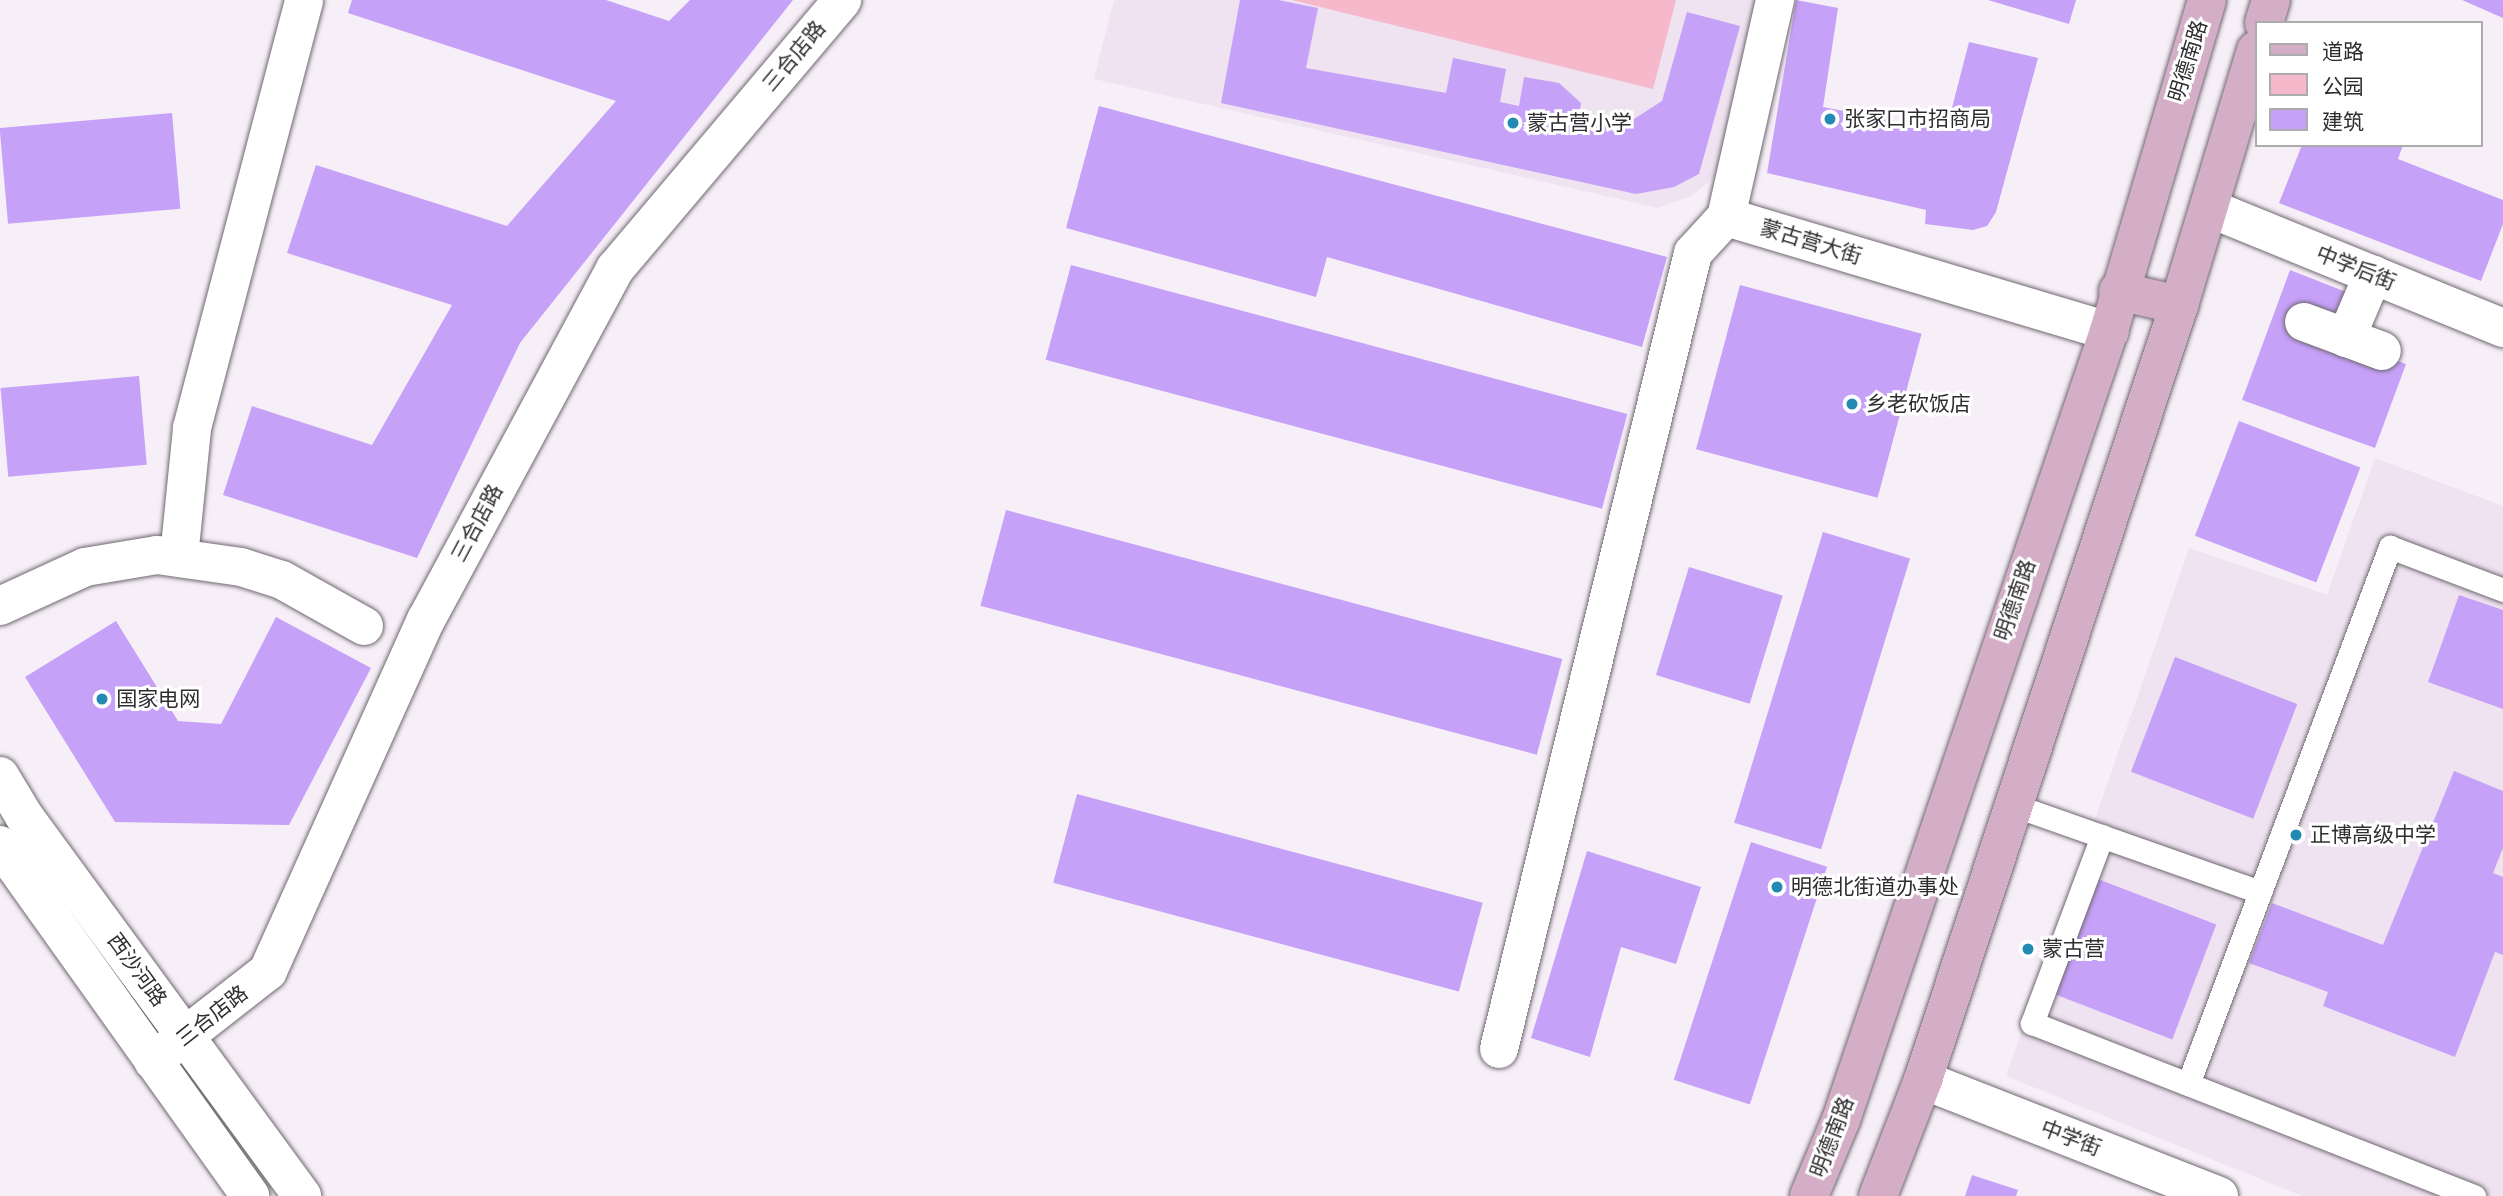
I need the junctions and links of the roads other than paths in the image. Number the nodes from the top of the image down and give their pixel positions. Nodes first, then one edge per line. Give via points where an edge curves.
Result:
1 (304, 0) edge
2 (842, 0) edge
3 (1774, 0) edge
4 (2207, 0) edge
5 (2271, 0) edge
6 (2265, 21) edge
7 (2254, 57) edge
8 (2208, 208) junction
9 (1726, 217) junction
10 (2373, 275) junction
11 (2118, 291) junction
12 (2179, 305) junction
13 (2304, 322) dead end
14 (2503, 328) edge
15 (2109, 331) junction
16 (2346, 338) junction
17 (2382, 351) dead end
18 (179, 557) junction
19 (2503, 590) edge
20 (0, 606) edge
21 (364, 626) dead end
22 (0, 776) edge
23 (2013, 805) junction
24 (2102, 836) junction
25 (0, 845) edge
26 (2260, 892) junction
27 (186, 1037) junction
28 (1499, 1049) dead end
29 (153, 1061) junction
30 (1923, 1080) junction
31 (2188, 1084) junction
32 (250, 1196) edge
33 (302, 1196) edge
34 (1809, 1196) edge
35 (1878, 1196) edge
36 (2219, 1196) edge
37 (2474, 1196) edge

1 - 18 street via 192,428
2 - 27 street, 三合店路 via 615,269 426,620 268,971
3 - 9 street
4 - 11 main road, 明德南路
5 - 6 main road
7 - 8 main road
8 - 10 street, 中学后街
8 - 12 main road
9 - 15 street, 蒙古营大街
9 - 28 street via 1693,253
10 - 14 street, 中学后街
10 - 16 street
11 - 12 main road
11 - 15 main road, 明德南路
12 - 23 main road
13 - 16 street
15 - 34 main road, 明德南路 via 1841,1120
16 - 17 street
18 - 20 street via 157,555 85,567
18 - 21 street via 241,567 282,580
19 - 26 lane via 2390,547
22 - 27 street, 西沙河路 via 24,817
23 - 24 lane
23 - 30 main road
24 - 26 lane
24 - 31 lane via 2032,1023
25 - 29 street, 西沙河路
26 - 31 lane
27 - 29 street, 三合店路
27 - 33 street, 西沙河路
29 - 32 street, 西沙河路
30 - 35 main road
30 - 36 street, 中学街
31 - 37 lane

